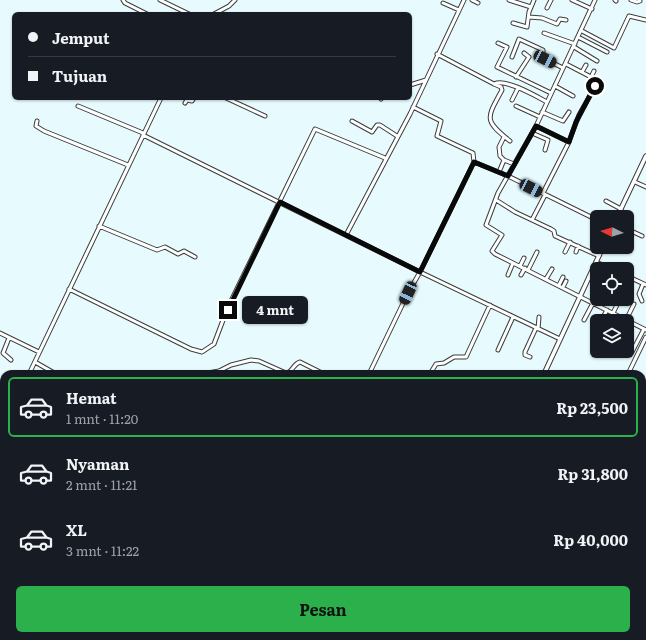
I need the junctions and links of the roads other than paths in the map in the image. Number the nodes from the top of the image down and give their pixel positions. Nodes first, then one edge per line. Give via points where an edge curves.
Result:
1 (123, 0) edge
2 (160, 0) edge
3 (235, 0) edge
4 (463, 0) edge
5 (472, 0) edge
6 (509, 0) edge
7 (534, 0) edge
8 (551, 0) edge
9 (572, 0) edge
10 (595, 0) edge
11 (631, 0) edge
12 (640, 1) dead end
13 (443, 3) dead end
14 (478, 3) dead end
15 (531, 6) junction
16 (547, 8) dead end
17 (459, 10) junction
18 (591, 10) junction
19 (143, 12) edge
20 (185, 12) edge
21 (218, 12) edge
22 (529, 16) junction
23 (566, 20) dead end
24 (646, 20) edge
25 (513, 22) dead end
26 (582, 31) junction
27 (544, 33) dead end
28 (578, 37) junction
29 (498, 43) dead end
30 (575, 46) junction
31 (508, 47) junction
32 (515, 50) junction
33 (607, 52) dead end
34 (437, 54) junction
35 (524, 54) dead end
36 (512, 57) dead end
37 (597, 61) dead end
38 (566, 64) junction
39 (586, 65) dead end
40 (563, 68) junction
41 (594, 70) dead end
42 (582, 72) junction
43 (516, 77) junction
44 (590, 77) junction
45 (594, 79) dead end
46 (426, 80) junction
47 (597, 83) dead end
48 (412, 84) edge
49 (494, 84) junction
50 (555, 86) junction
51 (518, 88) junction
52 (551, 93) junction
53 (573, 96) dead end
54 (160, 100) edge
55 (187, 100) edge
56 (230, 100) edge
57 (512, 100) dead end
58 (547, 102) junction
59 (185, 103) dead end
60 (78, 106) dead end
61 (516, 106) dead end
62 (413, 107) junction
63 (542, 112) junction
64 (569, 112) dead end
65 (265, 116) dead end
66 (540, 117) junction
67 (37, 121) dead end
68 (352, 121) dead end
69 (536, 126) junction
70 (532, 133) junction
71 (143, 134) junction
72 (397, 136) junction
73 (504, 137) junction
74 (510, 141) dead end
75 (569, 142) junction
76 (545, 150) dead end
77 (646, 156) edge
78 (385, 158) junction
79 (504, 160) junction
80 (474, 162) junction
81 (514, 164) junction
82 (128, 165) junction
83 (499, 172) junction
84 (508, 176) junction
85 (635, 182) junction
86 (646, 187) edge
87 (544, 194) junction
88 (496, 200) junction
89 (606, 201) dead end
90 (280, 202) junction
91 (622, 209) joint
92 (590, 217) edge
93 (532, 220) junction
94 (100, 226) junction
95 (634, 232) edge
96 (346, 235) junction
97 (642, 236) dead end
98 (574, 237) dead end
99 (570, 242) junction
100 (578, 246) junction
101 (537, 252) dead end
102 (565, 252) dead end
103 (576, 252) dead end
104 (509, 256) dead end
105 (599, 256) joint
106 (195, 257) dead end
107 (524, 258) dead end
108 (507, 260) junction
109 (596, 262) edge
110 (514, 263) junction
111 (520, 266) junction
112 (526, 269) junction
113 (552, 269) dead end
114 (420, 272) junction
115 (508, 275) dead end
116 (521, 275) dead end
117 (589, 277) edge
118 (564, 278) dead end
119 (546, 279) junction
120 (634, 279) edge
121 (566, 281) dead end
122 (644, 284) edge
123 (559, 285) junction
124 (563, 287) junction
125 (70, 289) junction
126 (580, 297) junction
127 (642, 301) dead end
128 (590, 302) edge
129 (490, 305) junction
130 (591, 306) edge
131 (599, 306) edge
132 (616, 306) edge
133 (607, 310) junction
134 (613, 313) joint
135 (605, 314) edge
136 (513, 317) junction
137 (538, 317) dead end
138 (584, 320) dead end
139 (634, 324) edge
140 (537, 328) junction
141 (645, 328) edge
142 (0, 333) edge
143 (646, 337) edge
144 (9, 338) junction
145 (560, 339) junction
146 (642, 345) junction
147 (646, 347) edge
148 (634, 348) edge
149 (498, 350) dead end
150 (39, 352) junction
151 (530, 357) dead end
152 (11, 360) dead end
153 (35, 362) junction
154 (31, 370) edge
155 (46, 370) edge
156 (221, 370) edge
157 (280, 370) edge
158 (292, 370) edge
159 (316, 370) edge
160 (371, 370) edge
161 (432, 370) edge
162 (546, 370) edge
163 (630, 370) edge

1 - 19 street
2 - 20 street
3 - 21 street
4 - 17 street
5 - 14 street
6 - 15 street
7 - 15 street
8 - 16 street
9 - 18 street
10 - 18 street
11 - 12 street
13 - 17 street
15 - 22 street
17 - 34 street
18 - 26 street
22 - 23 street via 557,24 560,19
22 - 25 street via 527,27
24 - 26 street via 629,16 614,48
26 - 28 street
27 - 30 street
28 - 30 street
28 - 33 street
29 - 31 street
30 - 37 street
30 - 38 street
31 - 32 street
31 - 43 street via 497,67
32 - 36 street
32 - 40 street via 521,39 543,50 543,58
34 - 46 street
34 - 49 street
35 - 43 street via 529,58
38 - 40 street
38 - 42 street
39 - 42 street
40 - 50 street
41 - 44 street
42 - 44 street
43 - 52 street
44 - 45 street
46 - 48 street
46 - 62 street
47 - 75 street via 579,115
49 - 51 street via 504,83
49 - 73 street via 502,90 490,112 490,119
50 - 52 street
50 - 53 street
51 - 57 street
51 - 58 street
52 - 58 street
54 - 71 street
55 - 59 street
56 - 65 street
58 - 63 street
60 - 71 street
61 - 66 street
62 - 72 street
62 - 80 street via 441,122 437,136 473,152
63 - 64 street via 564,121
63 - 66 street
66 - 69 street
67 - 82 street via 36,126 44,131
68 - 72 street via 372,132 380,125
69 - 70 street
69 - 75 street
70 - 76 street via 548,140
70 - 81 street
71 - 82 street
71 - 90 street
72 - 78 street
73 - 74 street
73 - 79 street via 499,150
75 - 87 street
77 - 85 street
78 - 90 street via 316,128
78 - 96 street via 377,179
79 - 81 street
79 - 83 street
80 - 83 street
80 - 114 street
81 - 84 street
82 - 94 street
83 - 84 street
84 - 87 street
84 - 88 street
85 - 86 street
85 - 91 street
87 - 92 street
87 - 93 street
88 - 93 street
88 - 108 street via 486,226 502,234 492,252
89 - 91 street
90 - 96 street
90 - 125 street via 228,307 214,344 202,352 176,342
93 - 99 street via 554,230 555,236
94 - 106 street via 157,250 165,247 178,254 184,251
94 - 125 street
95 - 97 street
96 - 114 street
98 - 99 street
99 - 100 street
99 - 102 street
100 - 103 street
100 - 105 street
101 - 112 street
104 - 108 street
105 - 109 street
107 - 111 street
108 - 110 street
110 - 111 street
110 - 115 street
111 - 112 street
112 - 116 street
112 - 119 street
113 - 119 street
114 - 129 street
114 - 160 street
117 - 126 street
118 - 123 street
119 - 123 street
120 - 122 street
121 - 124 street
122 - 127 street via 639,294
123 - 124 street
124 - 126 street
125 - 150 street
126 - 128 street
126 - 145 street
129 - 136 street
129 - 161 street via 466,357 454,357 436,364
130 - 138 street
131 - 133 street
132 - 134 street
133 - 134 street
133 - 135 street
136 - 140 street
136 - 149 street
137 - 140 street
139 - 141 street
140 - 145 street
140 - 151 street via 525,352
141 - 148 street
142 - 144 street
143 - 146 street
144 - 150 street
144 - 152 street via 3,352
145 - 162 street
146 - 147 street
146 - 163 street
150 - 153 street
153 - 154 street
153 - 155 street
156 - 157 street via 251,360 260,361
158 - 159 street via 300,362

